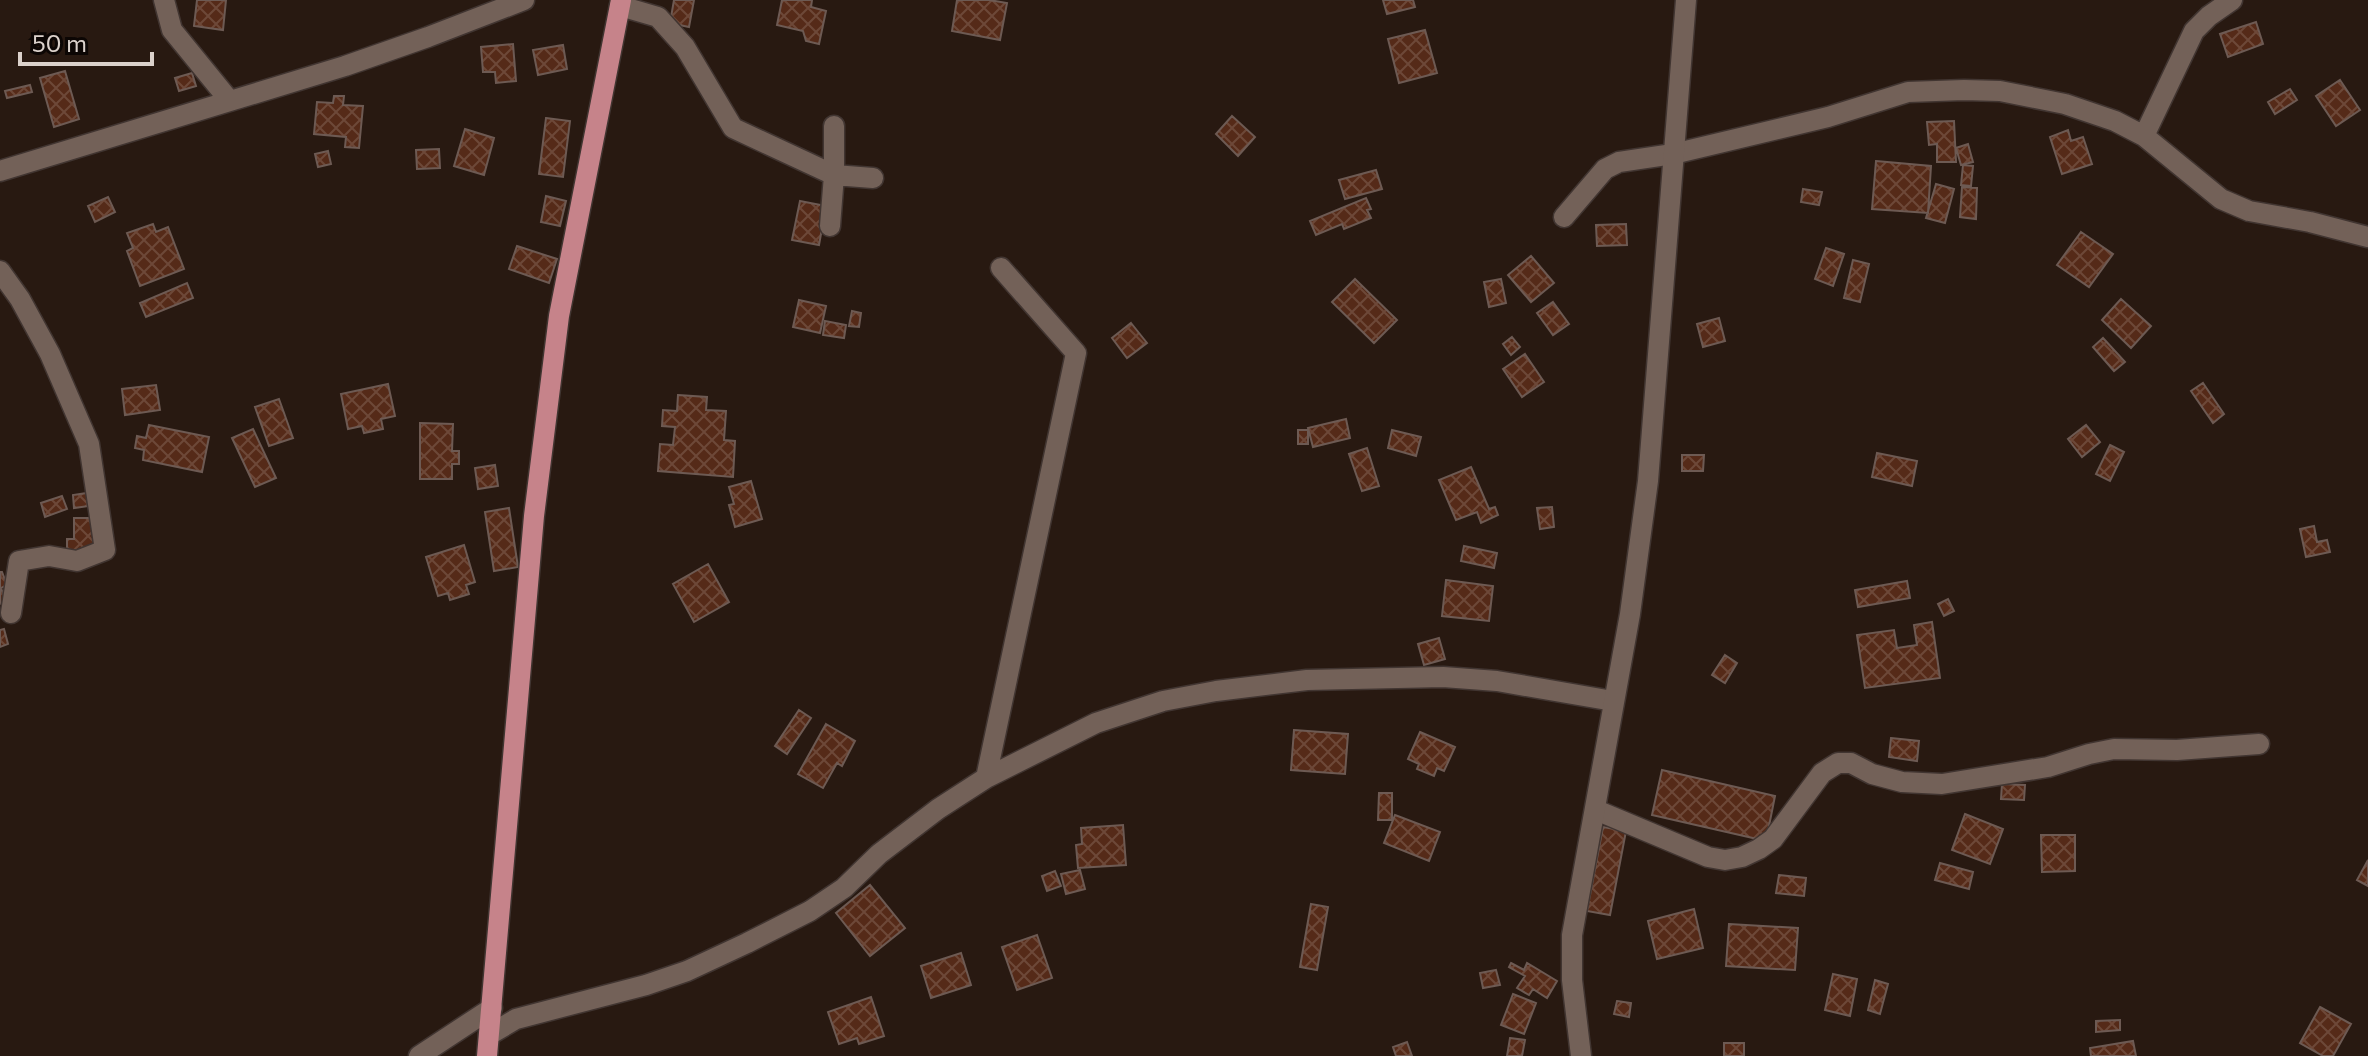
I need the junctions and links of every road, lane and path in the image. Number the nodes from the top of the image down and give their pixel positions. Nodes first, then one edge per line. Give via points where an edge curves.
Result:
1 (164, 0) edge
2 (1686, 0) edge
3 (2232, 0) edge
4 (517, 1) edge
5 (621, 3) edge
6 (229, 100) junction
7 (834, 126) dead end
8 (2144, 136) junction
9 (1673, 154) junction
10 (0, 171) edge
11 (834, 175) junction
12 (873, 178) dead end
13 (1564, 217) dead end
14 (830, 226) dead end
15 (2368, 237) edge
16 (1001, 268) dead end
17 (0, 271) edge
18 (11, 613) dead end
19 (1613, 701) junction
20 (2259, 744) dead end
21 (986, 778) junction
22 (1596, 810) junction
23 (492, 1008) junction
24 (489, 1035) junction
25 (419, 1056) edge
26 (487, 1056) edge
27 (1581, 1056) edge

1 - 6 street via 172,30
2 - 9 street
3 - 8 street via 2194,31
4 - 6 street via 373,56
5 - 11 street via 658,17 685,47 733,128
5 - 23 main road via 559,316 534,516
6 - 10 street
7 - 11 street
8 - 9 street via 2065,104 2000,91 1932,90
8 - 15 street via 2221,199 2249,211
9 - 13 street via 1605,169
9 - 19 street via 1648,481
11 - 12 street
11 - 14 street
16 - 21 street via 1076,353
17 - 18 street via 50,354 89,444 105,550 77,561 49,556 19,561
19 - 21 street via 1443,677 1307,680 1216,691 1096,723
19 - 22 street
20 - 22 street via 2114,749 2048,767 1942,784 1902,782 1838,763 1822,773 1773,839 1742,857 1725,860
21 - 24 street via 938,809 810,911 687,971 516,1019
22 - 27 street via 1572,935
23 - 24 main road
23 - 25 street
24 - 26 main road

